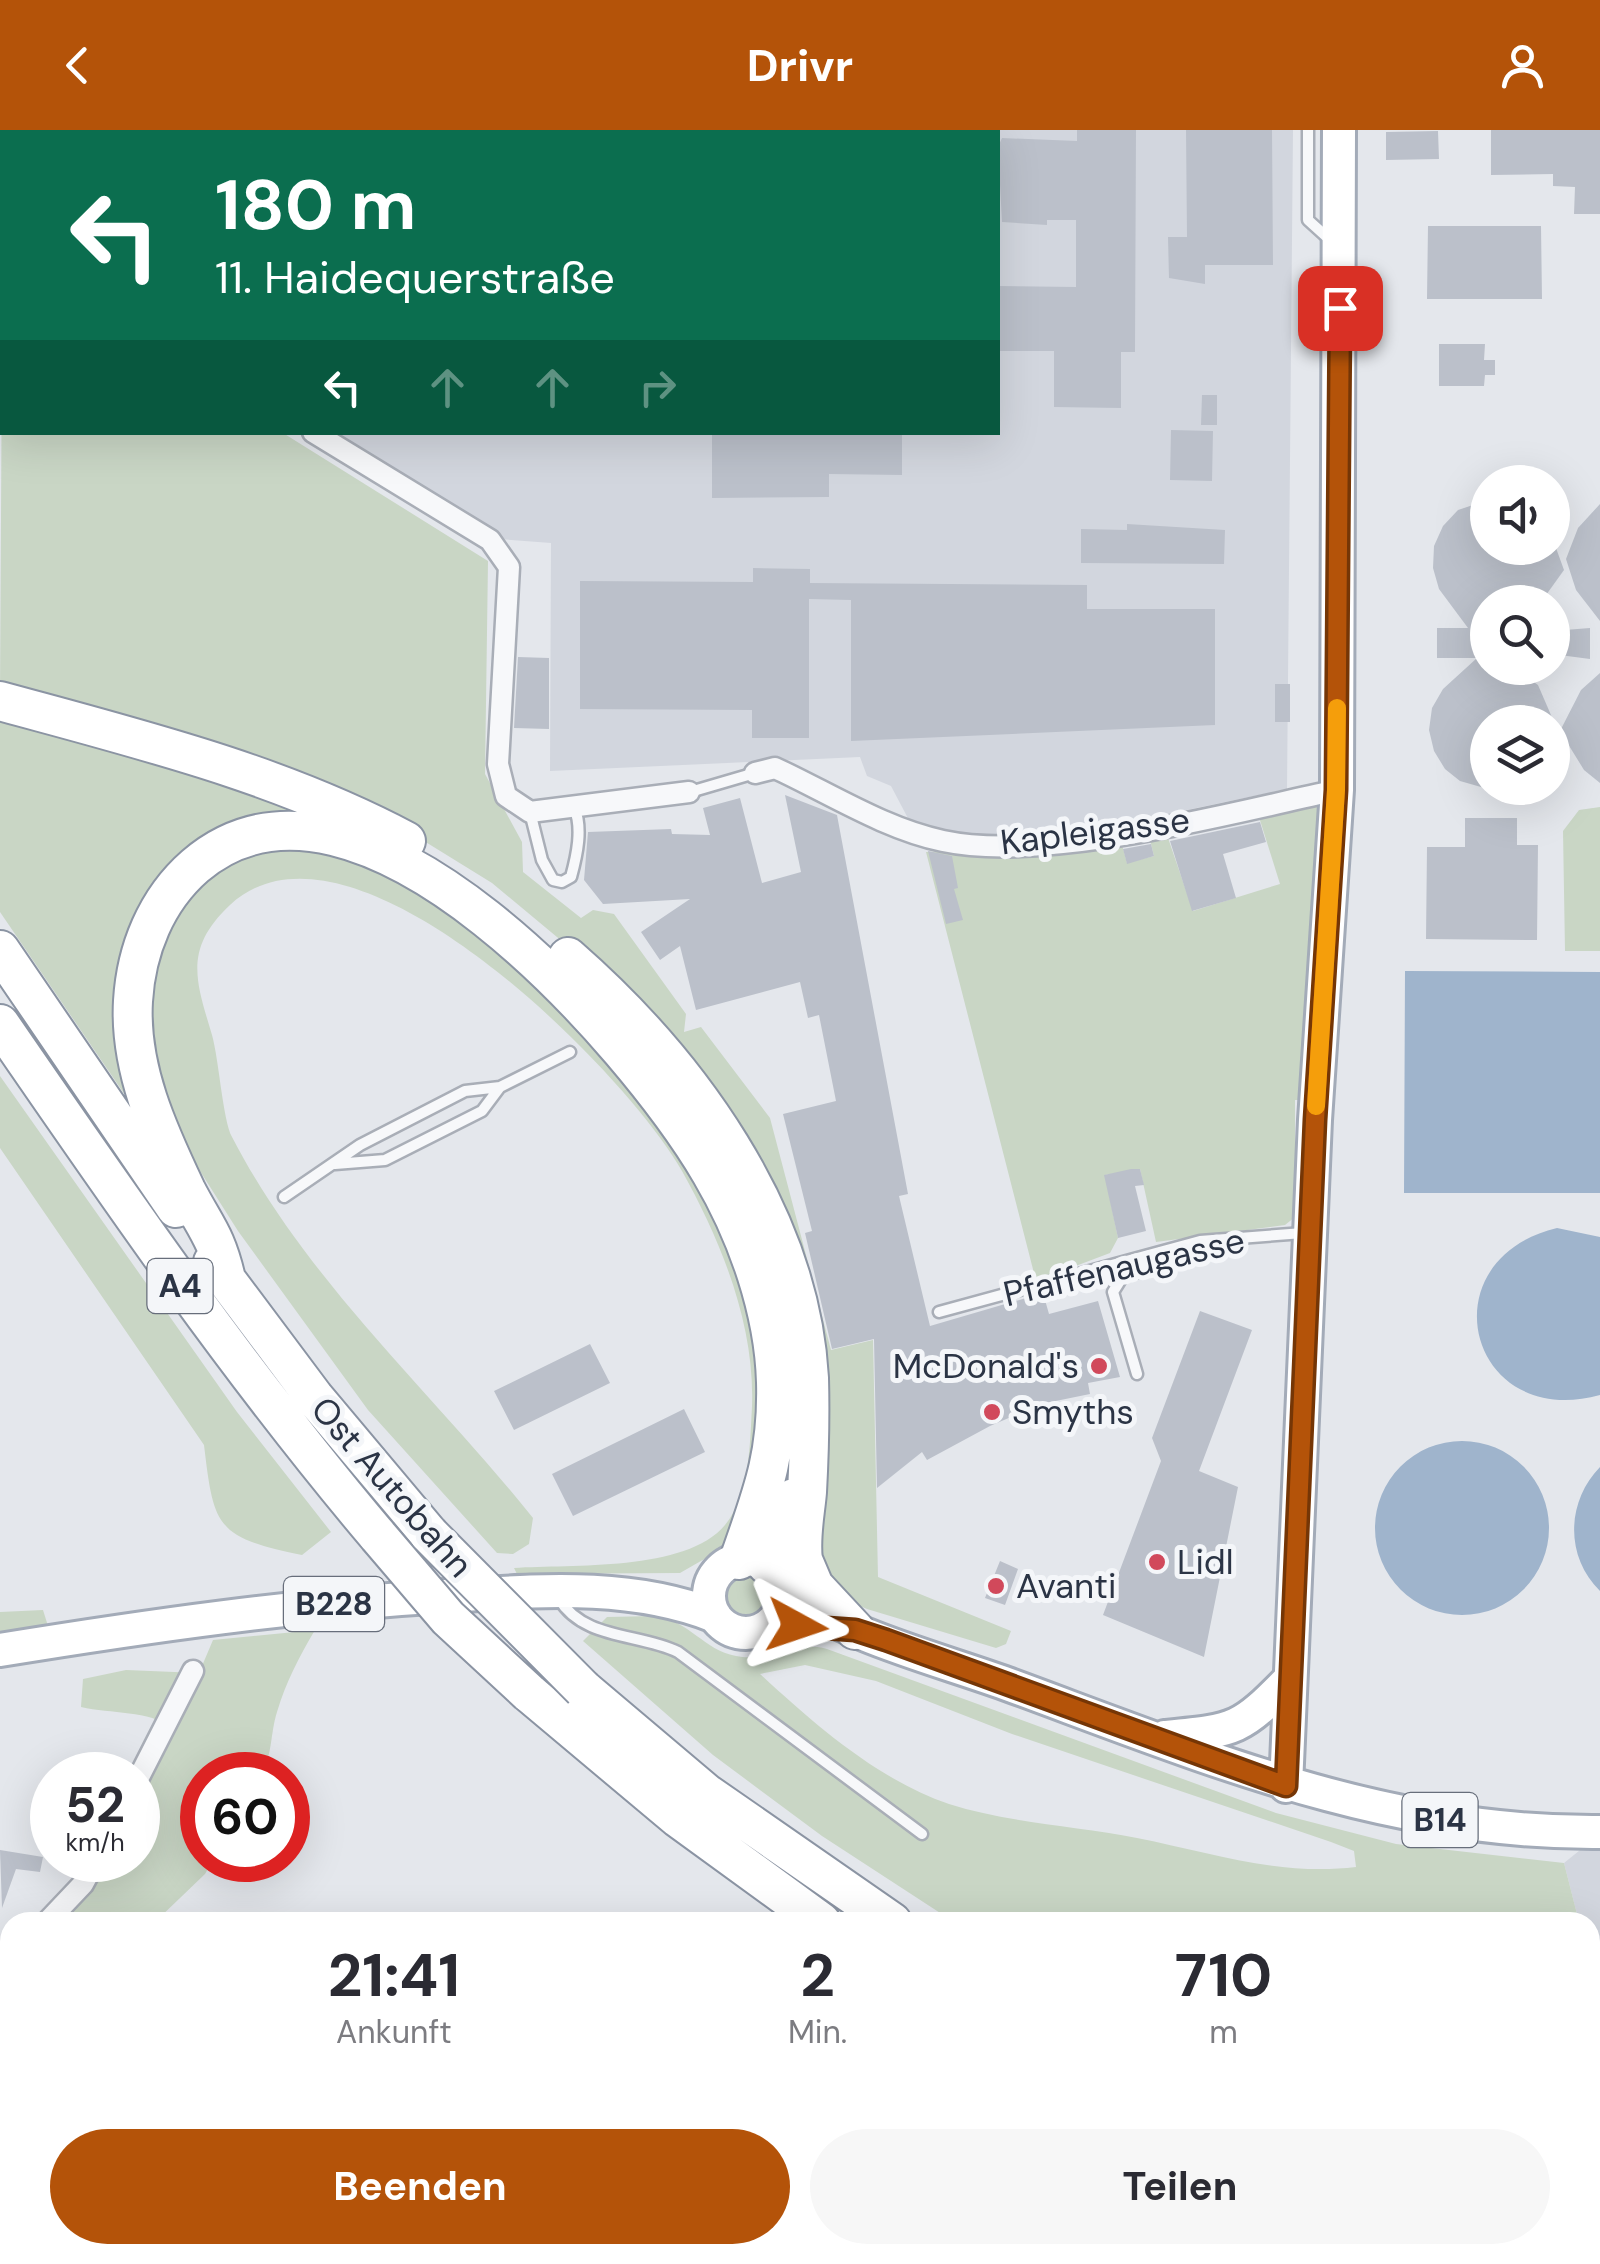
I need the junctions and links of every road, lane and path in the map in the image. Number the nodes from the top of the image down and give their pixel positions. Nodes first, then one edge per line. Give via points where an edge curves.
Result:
1 (1308, 130) edge
2 (1338, 130) edge
3 (1340, 248) junction
4 (318, 435) edge
5 (0, 701) edge
6 (755, 773) joint
7 (1336, 790) junction
8 (689, 792) joint
9 (574, 807) junction
10 (530, 812) junction
11 (0, 950) edge
12 (0, 1024) edge
13 (570, 1052) dead end
14 (500, 1087) junction
15 (334, 1164) junction
16 (284, 1197) dead end
17 (1311, 1233) junction
18 (1142, 1271) dead end
19 (226, 1279) junction
20 (939, 1312) dead end
21 (1137, 1374) dead end
22 (806, 1457) junction
23 (751, 1573) junction
24 (554, 1590) junction
25 (595, 1590) junction
26 (716, 1616) junction
27 (770, 1624) junction
28 (855, 1630) junction
29 (0, 1650) edge
30 (193, 1671) dead end
31 (1290, 1679) junction
32 (1155, 1738) junction
33 (152, 1752) edge
34 (1286, 1786) junction
35 (1600, 1832) edge
36 (922, 1834) dead end
37 (84, 1882) edge
38 (56, 1912) edge
39 (807, 1912) edge
40 (877, 1912) edge

1 - 3 lane via 1308,220
2 - 3 main road
3 - 7 main road
4 - 10 street via 490,540 509,567 498,764 506,796
5 - 22 highway via 232,765 356,814 486,891 584,971 685,1082 767,1217 802,1323 809,1380
6 - 7 street, Kapleigasse via 775,768 899,827 944,842 990,845 1125,834
6 - 8 lane, Kapleigasse
7 - 17 main road
8 - 9 street, Kapleigasse
9 - 10 street, Kapleigasse
9 - 10 lane via 574,864 562,882 553,880 542,860
11 - 19 highway, Ost Autobahn / A4
12 - 39 highway, Ost Autobahn / A4, bridge via 280,1421 448,1618 678,1818
13 - 14 lane
14 - 15 lane via 466,1091
14 - 15 lane via 482,1111 385,1160
15 - 16 lane
17 - 20 lane, Pfaffenaugasse via 1200,1241
17 - 31 main road
18 - 21 lane via 1123,1276 1113,1292
19 - 23 highway via 217,1238 188,1193 147,1100 134,1049 139,954 180,879 213,851 251,834 296,829 344,838 398,862 471,908 542,966 608,1032 711,1174 745,1242 767,1315 776,1380 768,1481
19 - 40 highway, Ost Autobahn / A4, bridge via 429,1534 583,1689 721,1805
22 - 23 highway
22 - 28 highway via 803,1560 814,1586
23 - 25 main road, B228
23 - 26 main road via 709,1596
23 - 27 main road via 781,1609
23 - 28 main road
24 - 25 main road, B228
24 - 29 main road, B228 via 193,1619
24 - 36 lane via 568,1612 596,1630 653,1640 706,1670
25 - 26 main road, B228 via 676,1602
26 - 27 main road via 735,1631
27 - 28 main road
28 - 32 main road
30 - 33 street
31 - 32 main road via 1251,1719 1220,1732
31 - 34 main road
32 - 34 main road
34 - 35 main road, B14 via 1482,1826
37 - 38 street

